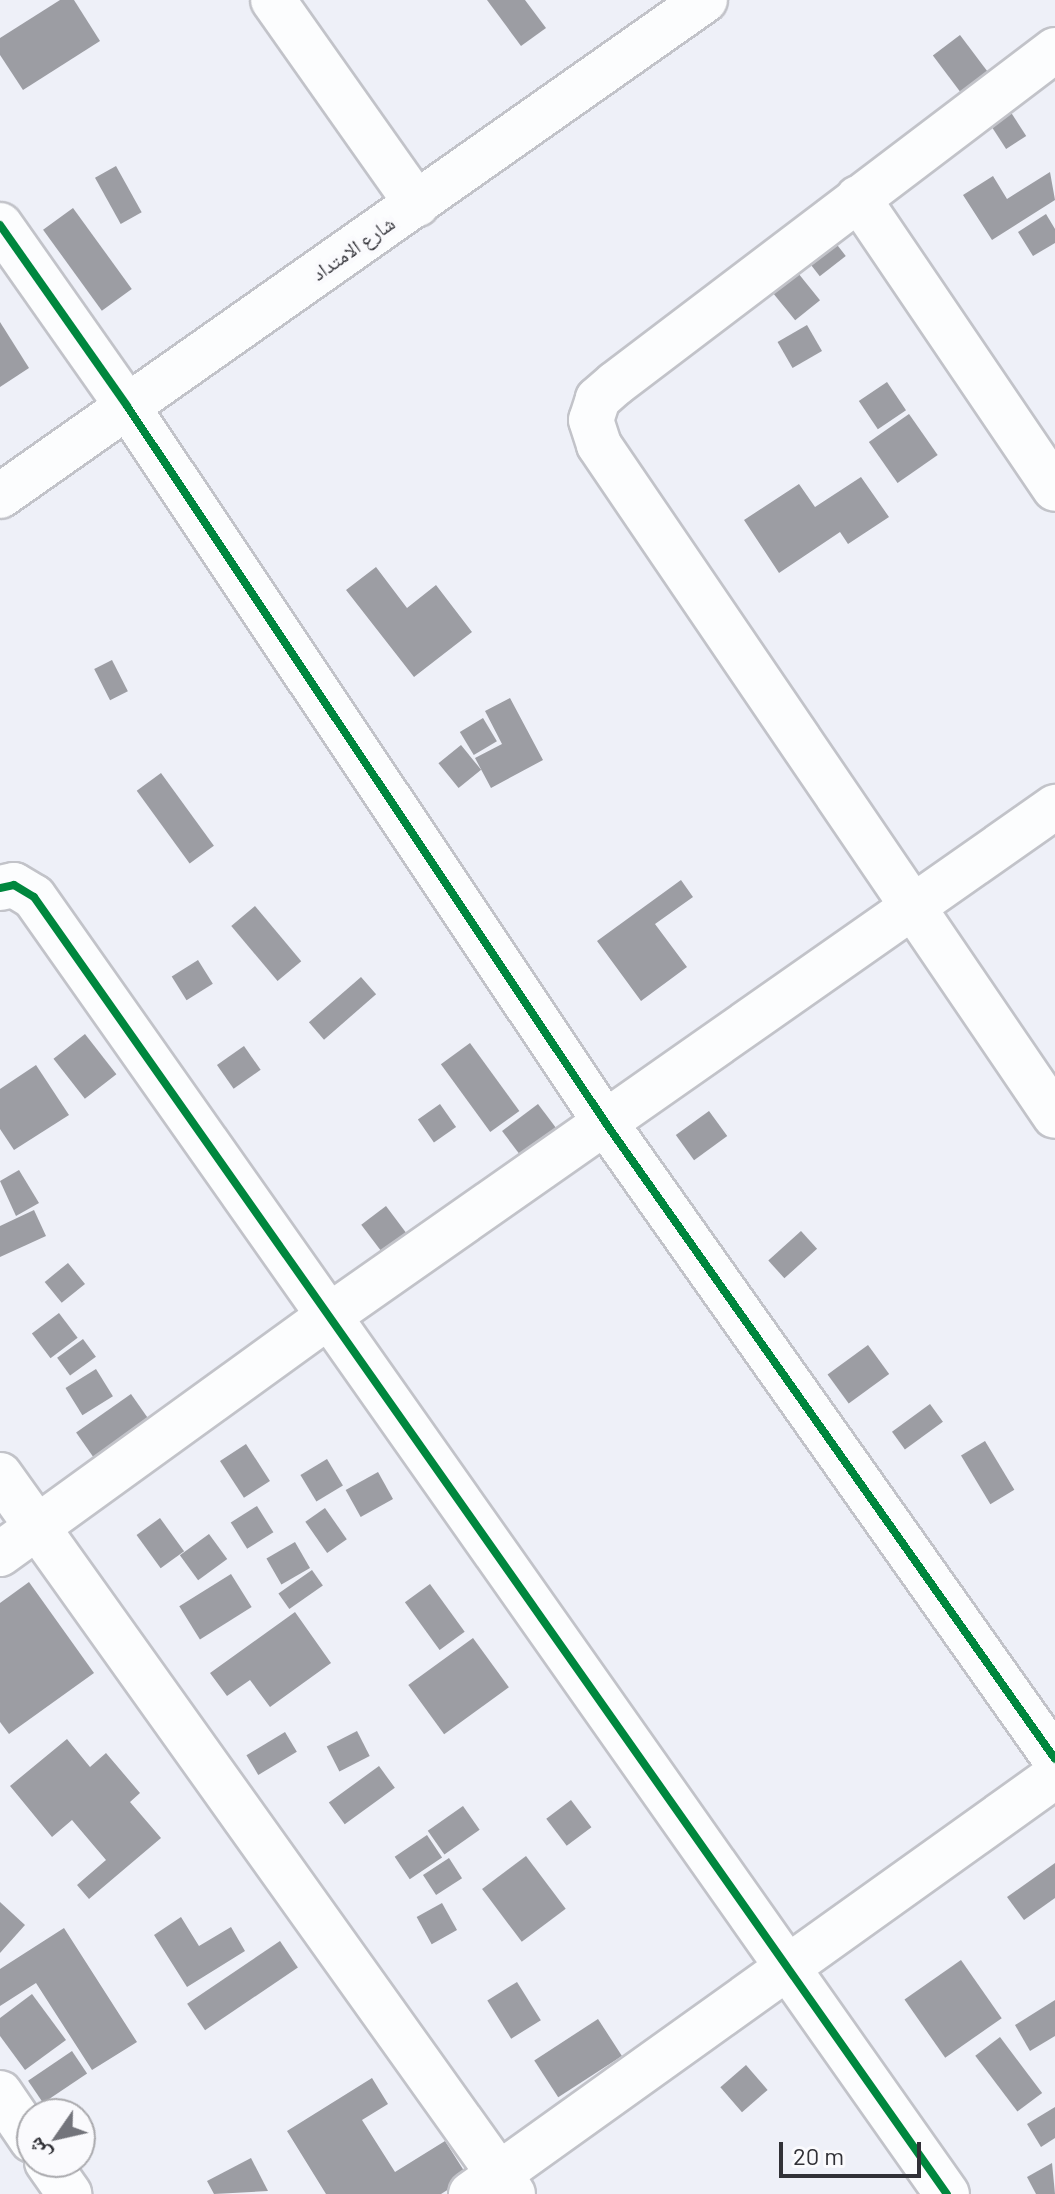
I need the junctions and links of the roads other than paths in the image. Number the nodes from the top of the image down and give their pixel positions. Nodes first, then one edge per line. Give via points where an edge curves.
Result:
1 (273, 0) edge
2 (705, 0) edge
3 (1055, 50) edge
4 (858, 198) junction
5 (417, 204) junction
6 (0, 225) edge
7 (127, 406) junction
8 (1055, 489) edge
9 (0, 496) edge
10 (1055, 807) edge
11 (0, 888) edge
12 (911, 909) junction
13 (1055, 1116) edge
14 (607, 1125) junction
15 (329, 1316) junction
16 (0, 1475) edge
17 (37, 1528) junction
18 (0, 1554) edge
19 (1055, 1759) edge
20 (1055, 1776) edge
21 (784, 1966) junction
22 (0, 2093) edge
23 (16, 2116) edge
24 (494, 2188) edge
25 (947, 2194) edge

1 - 5 street
2 - 5 street, شارع الامتداد
3 - 4 street
4 - 8 street
4 - 12 street via 615,384 598,399 591,420 599,445
5 - 7 street, شارع الامتداد
6 - 7 street
7 - 9 street, شارع الامتداد
7 - 14 street
10 - 12 street
11 - 15 street via 14,885 34,897
12 - 13 street
12 - 14 street
14 - 15 street
14 - 19 street
15 - 17 street
15 - 21 street
16 - 17 street
17 - 18 street
17 - 24 street
20 - 21 street
21 - 24 street
21 - 25 street
22 - 23 street

